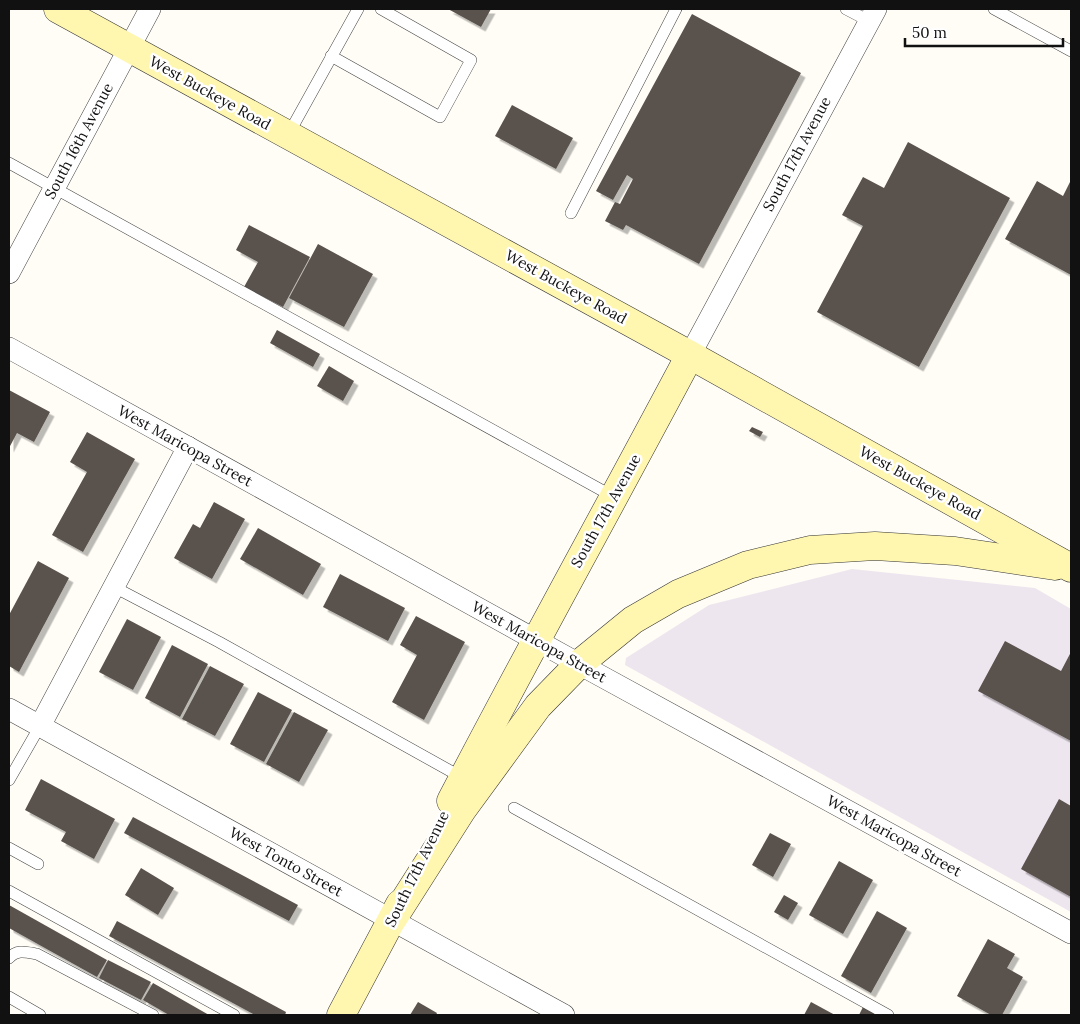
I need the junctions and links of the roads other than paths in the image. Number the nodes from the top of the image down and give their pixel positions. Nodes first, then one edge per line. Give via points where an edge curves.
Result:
1 (150, 9) edge
2 (358, 9) edge
3 (380, 9) edge
4 (676, 9) edge
5 (846, 9) edge
6 (994, 9) edge
7 (64, 10) edge
8 (872, 15) edge
9 (128, 48) junction
10 (1071, 51) edge
11 (331, 56) junction
12 (288, 135) junction
13 (9, 163) edge
14 (54, 188) junction
15 (571, 213) dead end
16 (9, 273) edge
17 (9, 348) edge
18 (690, 355) junction
19 (188, 447) junction
20 (614, 497) junction
21 (1071, 569) edge
22 (114, 587) junction
23 (535, 640) junction
24 (579, 664) junction
25 (9, 709) edge
26 (40, 726) junction
27 (463, 778) junction
28 (9, 780) edge
29 (514, 808) dead end
30 (9, 848) edge
31 (38, 864) dead end
32 (9, 891) edge
33 (392, 920) junction
34 (1071, 933) edge
35 (9, 958) edge
36 (9, 997) edge
37 (40, 1015) edge
38 (153, 1015) edge
39 (234, 1015) edge
40 (341, 1015) edge
41 (564, 1015) edge
42 (888, 1015) edge

1 - 9 street, South 16th Avenue
2 - 11 lane
3 - 11 lane via 471,60 440,117
4 - 15 lane
5 - 8 lane
6 - 10 lane
7 - 9 main road, West Buckeye Road
8 - 18 street, South 17th Avenue
9 - 12 main road, West Buckeye Road
9 - 14 street, South 16th Avenue
11 - 12 lane
12 - 18 main road, West Buckeye Road
13 - 14 lane
14 - 16 street, South 16th Avenue
14 - 20 lane
17 - 19 street, West Maricopa Street
18 - 20 main road, South 17th Avenue
18 - 21 main road, West Buckeye Road
19 - 22 street
19 - 23 street, West Maricopa Street
20 - 23 main road, South 17th Avenue
21 - 24 main road via 955,551 875,546 810,550 748,565 678,594 633,620
22 - 26 street
22 - 27 lane
23 - 24 street, West Maricopa Street
23 - 27 main road, South 17th Avenue
24 - 33 main road via 538,706 495,763
24 - 34 street, West Maricopa Street
25 - 26 street, West Tonto Street
26 - 28 lane
26 - 33 street, West Tonto Street
27 - 33 main road, South 17th Avenue
29 - 42 lane
30 - 31 lane
32 - 39 lane
33 - 40 main road, South 17th Avenue
33 - 41 street, West Tonto Street
35 - 38 lane via 22,951 37,954
36 - 37 lane

